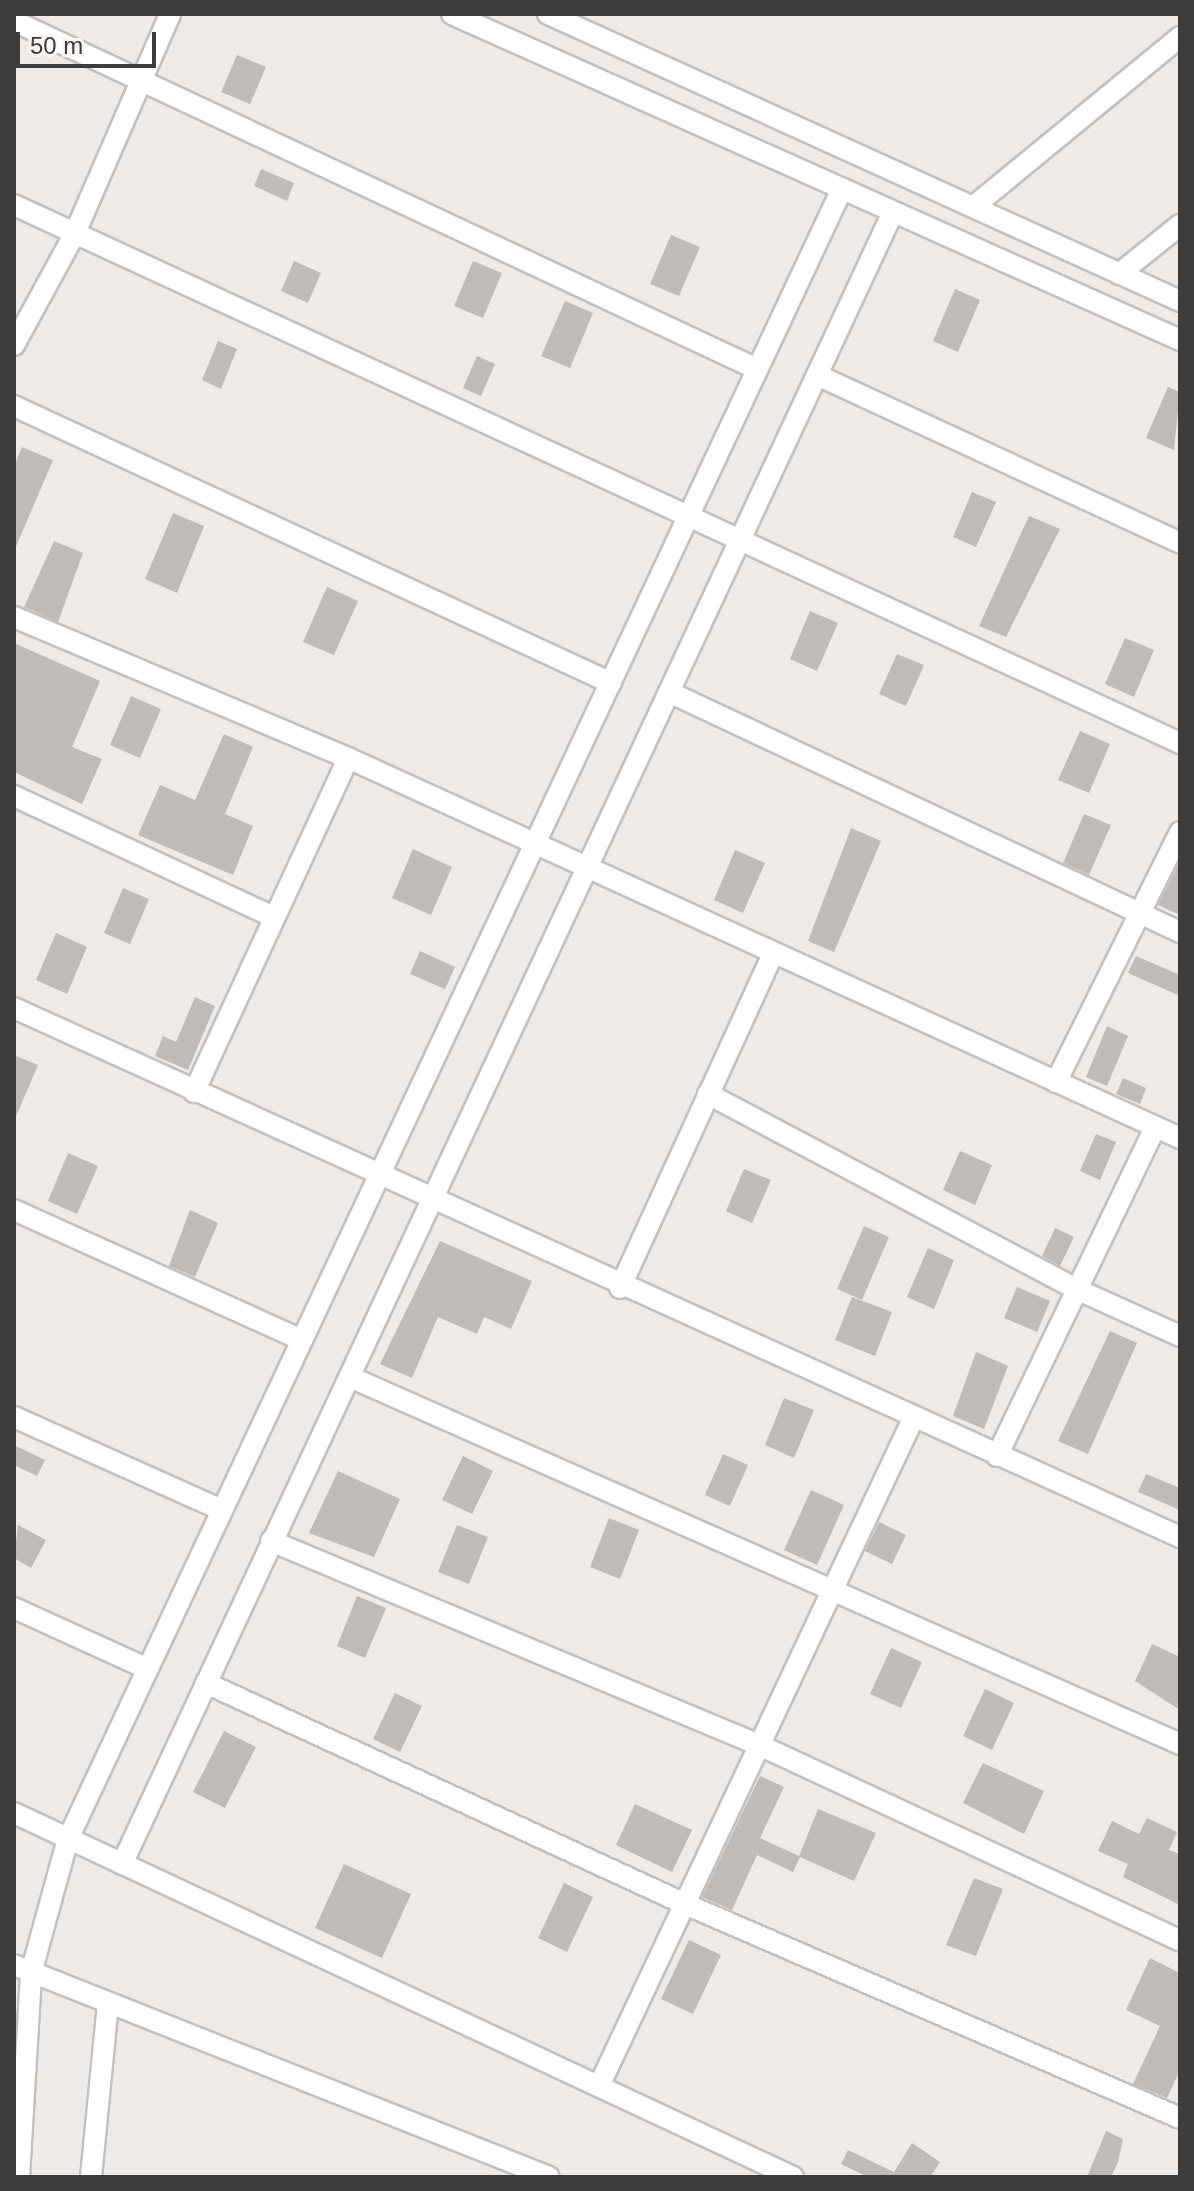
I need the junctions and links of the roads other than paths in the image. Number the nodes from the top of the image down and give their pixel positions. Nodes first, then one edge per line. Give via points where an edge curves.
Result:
1 (170, 14) edge
2 (452, 14) edge
3 (548, 14) edge
4 (14, 21) edge
5 (1180, 37) edge
6 (141, 81) junction
7 (842, 189) junction
8 (14, 205) edge
9 (973, 207) junction
10 (893, 212) junction
11 (1180, 225) edge
12 (75, 233) junction
13 (1119, 274) junction
14 (1180, 301) edge
15 (1180, 340) edge
16 (14, 345) edge
17 (757, 369) junction
18 (817, 375) junction
19 (14, 406) edge
20 (689, 516) junction
21 (1180, 543) edge
22 (738, 545) junction
23 (14, 617) edge
24 (611, 683) junction
25 (669, 692) junction
26 (1180, 743) edge
27 (348, 758) junction
28 (14, 796) edge
29 (1180, 832) edge
30 (535, 844) junction
31 (587, 869) junction
32 (1138, 913) junction
33 (274, 917) junction
34 (1180, 932) edge
35 (773, 954) junction
36 (14, 1008) edge
37 (1056, 1082) junction
38 (194, 1092) junction
39 (708, 1094) junction
40 (1155, 1127) junction
41 (1180, 1138) edge
42 (379, 1177) junction
43 (433, 1200) junction
44 (14, 1210) edge
45 (620, 1288) junction
46 (1076, 1289) junction
47 (1180, 1336) edge
48 (302, 1340) junction
49 (350, 1377) junction
50 (14, 1417) edge
51 (913, 1419) junction
52 (997, 1456) junction
53 (222, 1510) junction
54 (1180, 1537) edge
55 (271, 1541) junction
56 (834, 1588) junction
57 (14, 1608) edge
58 (148, 1669) junction
59 (206, 1683) junction
60 (1180, 1744) edge
61 (759, 1745) junction
62 (14, 1813) edge
63 (68, 1839) junction
64 (122, 1864) junction
65 (685, 1904) junction
66 (1180, 1940) edge
67 (23, 1969) edge
68 (108, 2003) junction
69 (23, 2058) edge
70 (599, 2086) junction
71 (1180, 2118) edge
72 (19, 2177) edge
73 (91, 2177) edge
74 (549, 2177) edge
75 (793, 2177) edge

1 - 6 street
2 - 7 street
3 - 9 street
4 - 6 street
5 - 9 street
6 - 12 street
6 - 17 street
7 - 10 street
7 - 17 street
8 - 12 street
9 - 13 street
10 - 15 street
10 - 18 street
11 - 13 street
12 - 16 street
12 - 20 street
13 - 14 street
17 - 20 street
18 - 21 street
18 - 22 street
19 - 24 street
20 - 22 street
20 - 24 street
22 - 25 street
22 - 26 street
23 - 27 street
24 - 30 street
25 - 31 street
25 - 32 street
27 - 30 street
27 - 33 street
28 - 33 street
29 - 32 street
30 - 31 street
30 - 42 street
31 - 35 street
31 - 43 street
32 - 34 street
32 - 37 street
33 - 38 street
35 - 37 street
35 - 39 street
36 - 38 street
37 - 40 street
38 - 42 street
39 - 45 street
39 - 46 street
40 - 41 street
40 - 46 street
42 - 43 street
42 - 48 street
43 - 45 street
43 - 49 street
44 - 48 street
45 - 51 street
46 - 47 street
46 - 52 street
48 - 53 street
49 - 55 street
49 - 56 street
50 - 53 street
51 - 52 street
51 - 56 street
52 - 54 street
53 - 58 street
55 - 59 street
55 - 61 street
56 - 60 street
56 - 61 street
57 - 58 street
58 - 63 street
59 - 64 street
59 - 65 street
61 - 65 street
61 - 66 street
62 - 63 street
63 - 64 street
63 - 67 street
64 - 70 street
65 - 70 street
65 - 71 street
67 - 68 street
67 - 69 street
68 - 73 street
68 - 74 street
69 - 72 street
70 - 75 street

